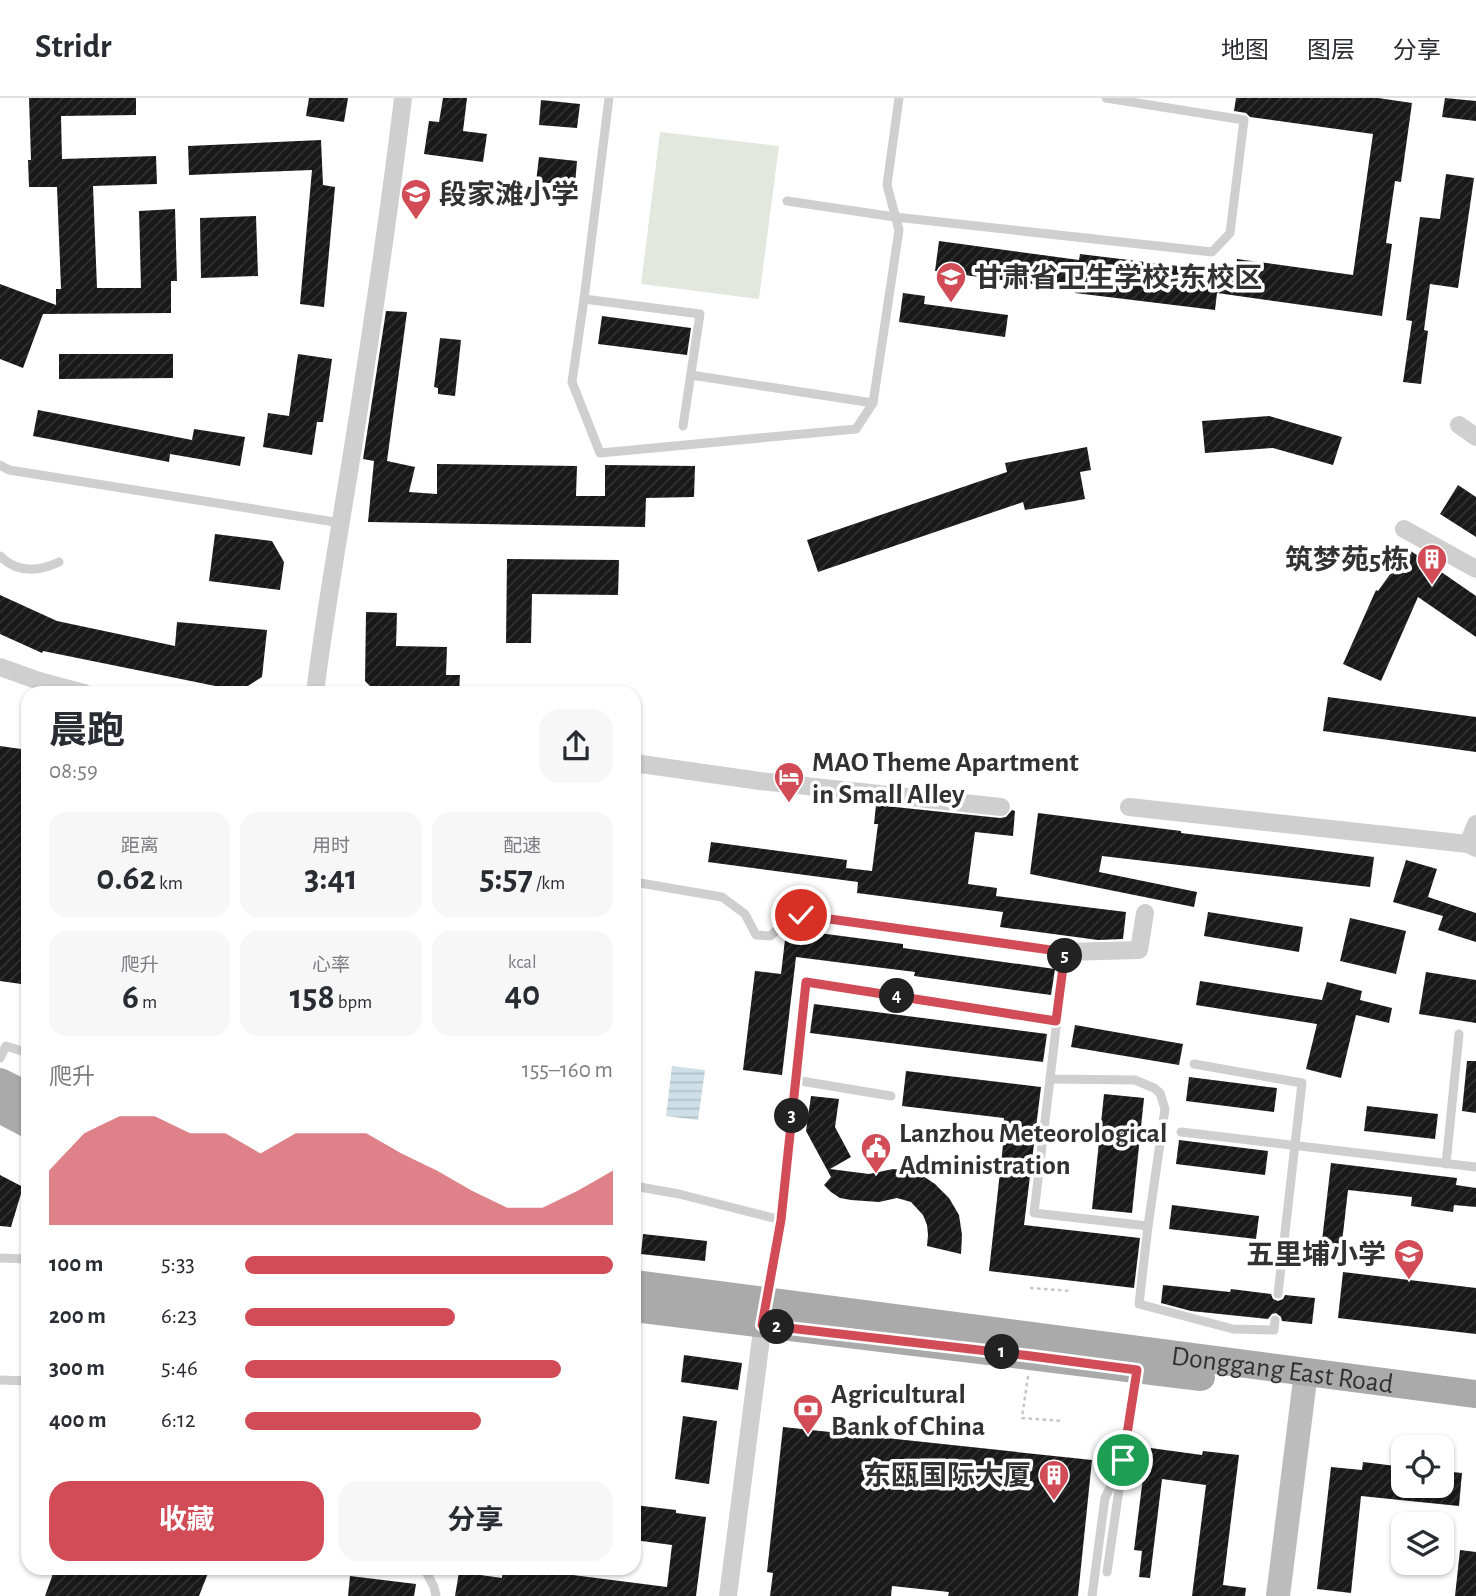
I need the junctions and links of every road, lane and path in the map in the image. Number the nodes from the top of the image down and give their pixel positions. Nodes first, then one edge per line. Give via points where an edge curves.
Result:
1 (403, 98) edge
2 (608, 98) edge
3 (899, 98) edge
4 (1106, 98) edge
5 (787, 201) dead end
6 (895, 217) junction
7 (584, 299) junction
8 (691, 375) junction
9 (873, 403) junction
10 (1459, 425) dead end
11 (683, 426) dead end
12 (1476, 437) edge
13 (0, 465) edge
14 (341, 523) junction
15 (1404, 529) dead end
16 (0, 556) edge
17 (59, 562) dead end
18 (1476, 569) edge
19 (0, 667) edge
20 (58, 686) edge
21 (316, 686) edge
22 (641, 763) edge
23 (1001, 807) dead end
24 (1129, 807) dead end
25 (1476, 824) edge
26 (1472, 846) edge
27 (641, 883) edge
28 (1145, 913) dead end
29 (1065, 952) junction
30 (1056, 1021) junction
31 (1459, 1034) dead end
32 (21, 1051) edge
33 (0, 1058) edge
34 (1194, 1064) dead end
35 (1050, 1079) junction
36 (795, 1080) junction
37 (0, 1082) edge
38 (21, 1092) edge
39 (891, 1096) dead end
40 (0, 1109) edge
41 (21, 1120) edge
42 (1181, 1132) dead end
43 (1294, 1145) junction
44 (1446, 1164) junction
45 (1476, 1167) edge
46 (641, 1187) edge
47 (781, 1220) junction
48 (1147, 1226) junction
49 (0, 1258) edge
50 (21, 1259) edge
51 (641, 1286) edge
52 (1030, 1289) dead end
53 (1071, 1291) dead end
54 (1278, 1294) dead end
55 (641, 1308) edge
56 (764, 1313) junction
57 (1275, 1320) dead end
58 (1031, 1356) junction
59 (1137, 1370) junction
60 (0, 1380) edge
61 (1305, 1380) junction
62 (21, 1381) edge
63 (1476, 1394) edge
64 (1476, 1410) edge
65 (1063, 1421) dead end
66 (1123, 1460) junction
67 (1107, 1572) dead end
68 (428, 1575) edge
69 (436, 1596) edge
70 (728, 1596) edge
71 (1092, 1596) edge
72 (1278, 1596) edge

1 - 14 street
2 - 7 lane
3 - 6 lane via 887,185
4 - 6 lane via 1244,120 1230,233 1212,252
5 - 6 lane
6 - 9 lane via 899,230
7 - 8 lane via 699,314
7 - 9 lane via 572,382 600,453 856,429
8 - 9 lane
8 - 11 lane
10 - 12 street
13 - 14 lane
14 - 21 street
15 - 18 street
16 - 17 lane via 18,568 32,570
19 - 20 street
22 - 23 street
24 - 26 street
25 - 26 street
27 - 29 lane via 722,897 745,914 756,934 770,936 801,915
28 - 29 street via 1139,950
29 - 30 lane
30 - 35 lane
30 - 36 lane via 806,982
31 - 44 lane
32 - 33 lane via 6,1046
34 - 43 lane via 1302,1083
35 - 48 lane via 1135,1080 1160,1093 1165,1109
35 - 48 lane via 1034,1213
36 - 39 lane
36 - 47 lane
37 - 38 main road
40 - 41 main road
42 - 43 lane
43 - 44 lane
43 - 54 lane
44 - 45 lane
46 - 47 lane
47 - 56 lane
48 - 57 lane via 1139,1304 1233,1329 1274,1330
49 - 50 lane
51 - 56 main road, Donggang East Road
52 - 53 path
55 - 56 main road, Donggang East Road
56 - 58 main road, Donggang East Road
56 - 61 main road, Donggang East Road
56 - 70 street
58 - 59 main road, Donggang East Road
58 - 65 path via 1021,1418
59 - 61 main road, Donggang East Road
59 - 66 lane
60 - 62 lane
61 - 63 main road, Donggang East Road
61 - 64 main road, Donggang East Road
61 - 72 main road
66 - 67 lane
66 - 71 lane via 1105,1498
68 - 69 lane

